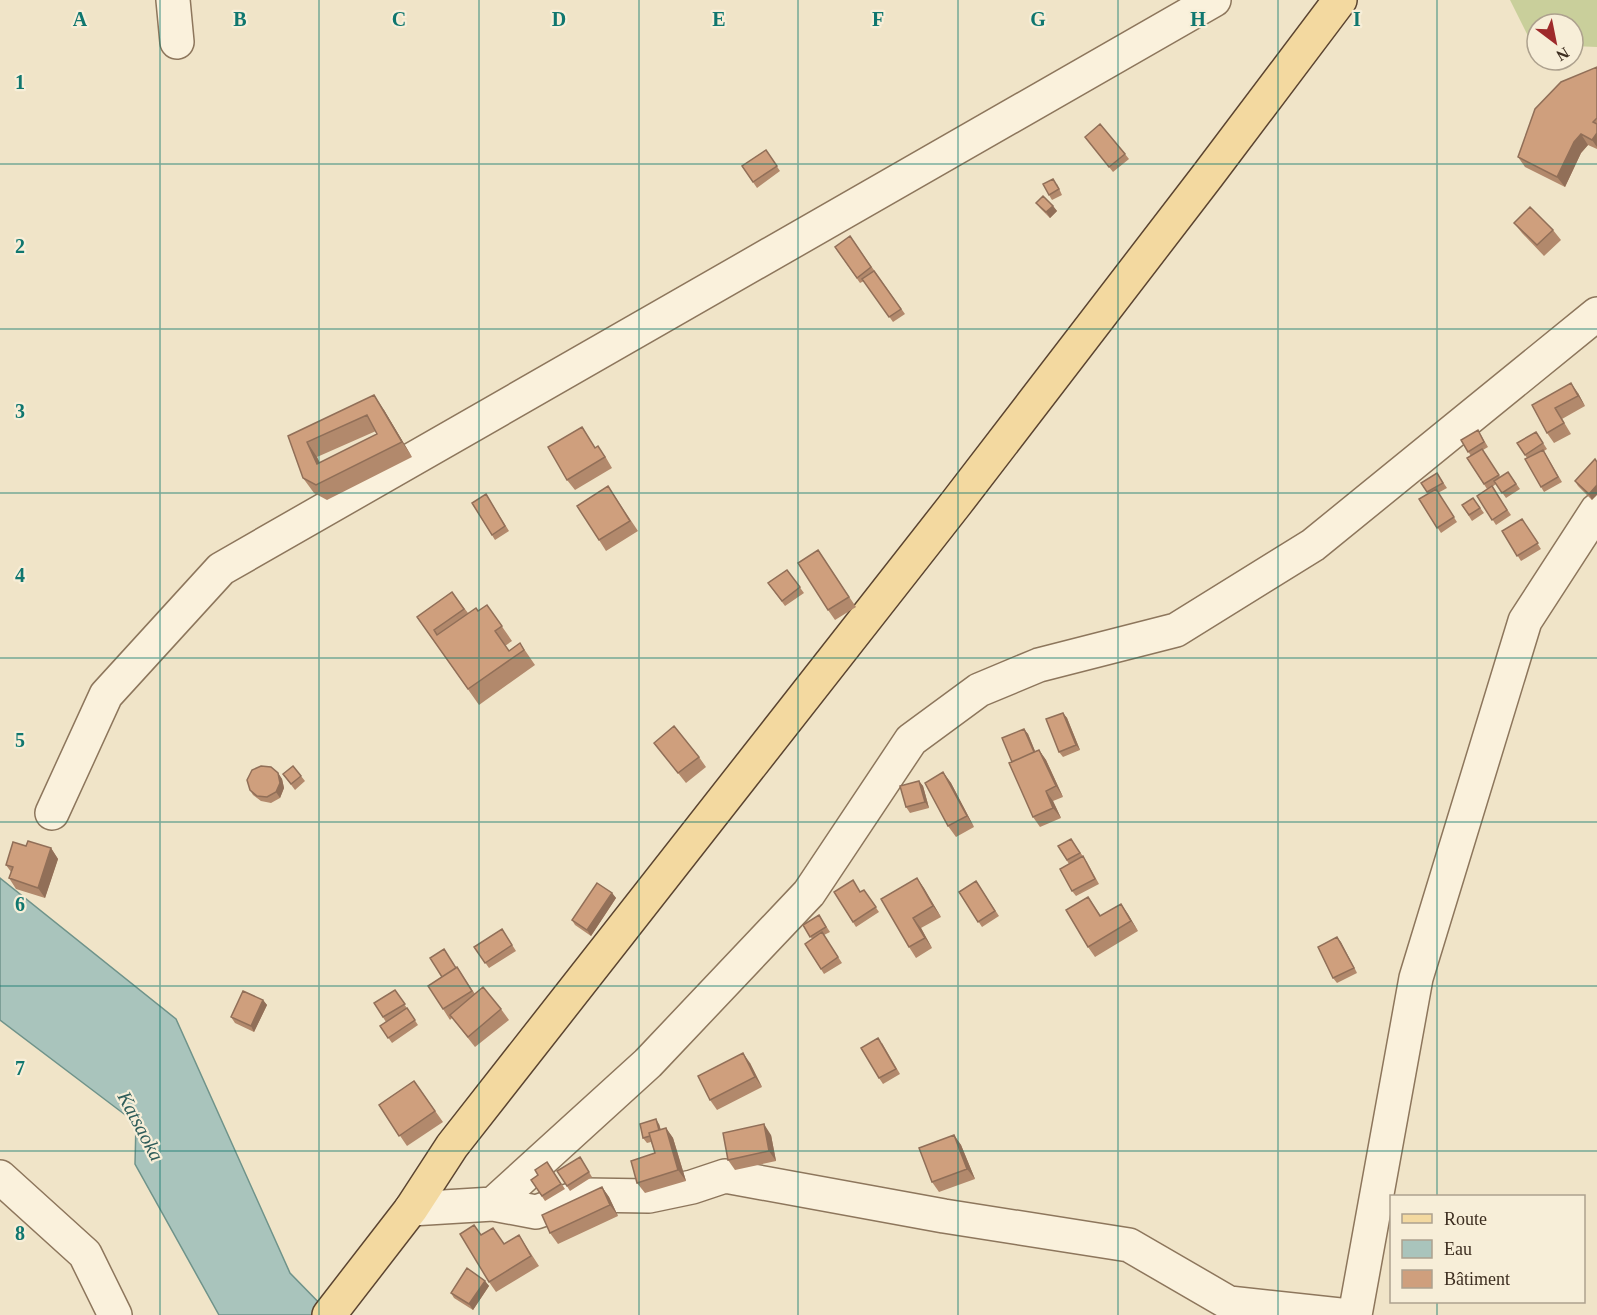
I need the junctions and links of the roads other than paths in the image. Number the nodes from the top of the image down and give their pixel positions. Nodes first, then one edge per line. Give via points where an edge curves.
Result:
1 (173, 0) edge
2 (1214, 0) edge
3 (1340, 0) edge
4 (177, 42) dead end
5 (1597, 314) edge
6 (1597, 510) edge
7 (52, 813) dead end
8 (0, 1177) edge
9 (493, 1204) junction
10 (411, 1209) junction
11 (115, 1315) edge
12 (329, 1315) edge
13 (1340, 1315) edge
14 (1355, 1315) edge

1 - 4 street
2 - 7 street via 221,569 106,695
3 - 10 main road via 971,483 452,1146
5 - 9 street via 1313,545 1186,624 1176,630 1039,665 979,690 911,740 809,893 648,1063
6 - 14 street via 1525,621 1420,967
8 - 11 street via 84,1254
9 - 10 street
9 - 13 street via 536,1212 585,1195 650,1196 725,1176 1129,1245 1229,1303
10 - 12 main road

